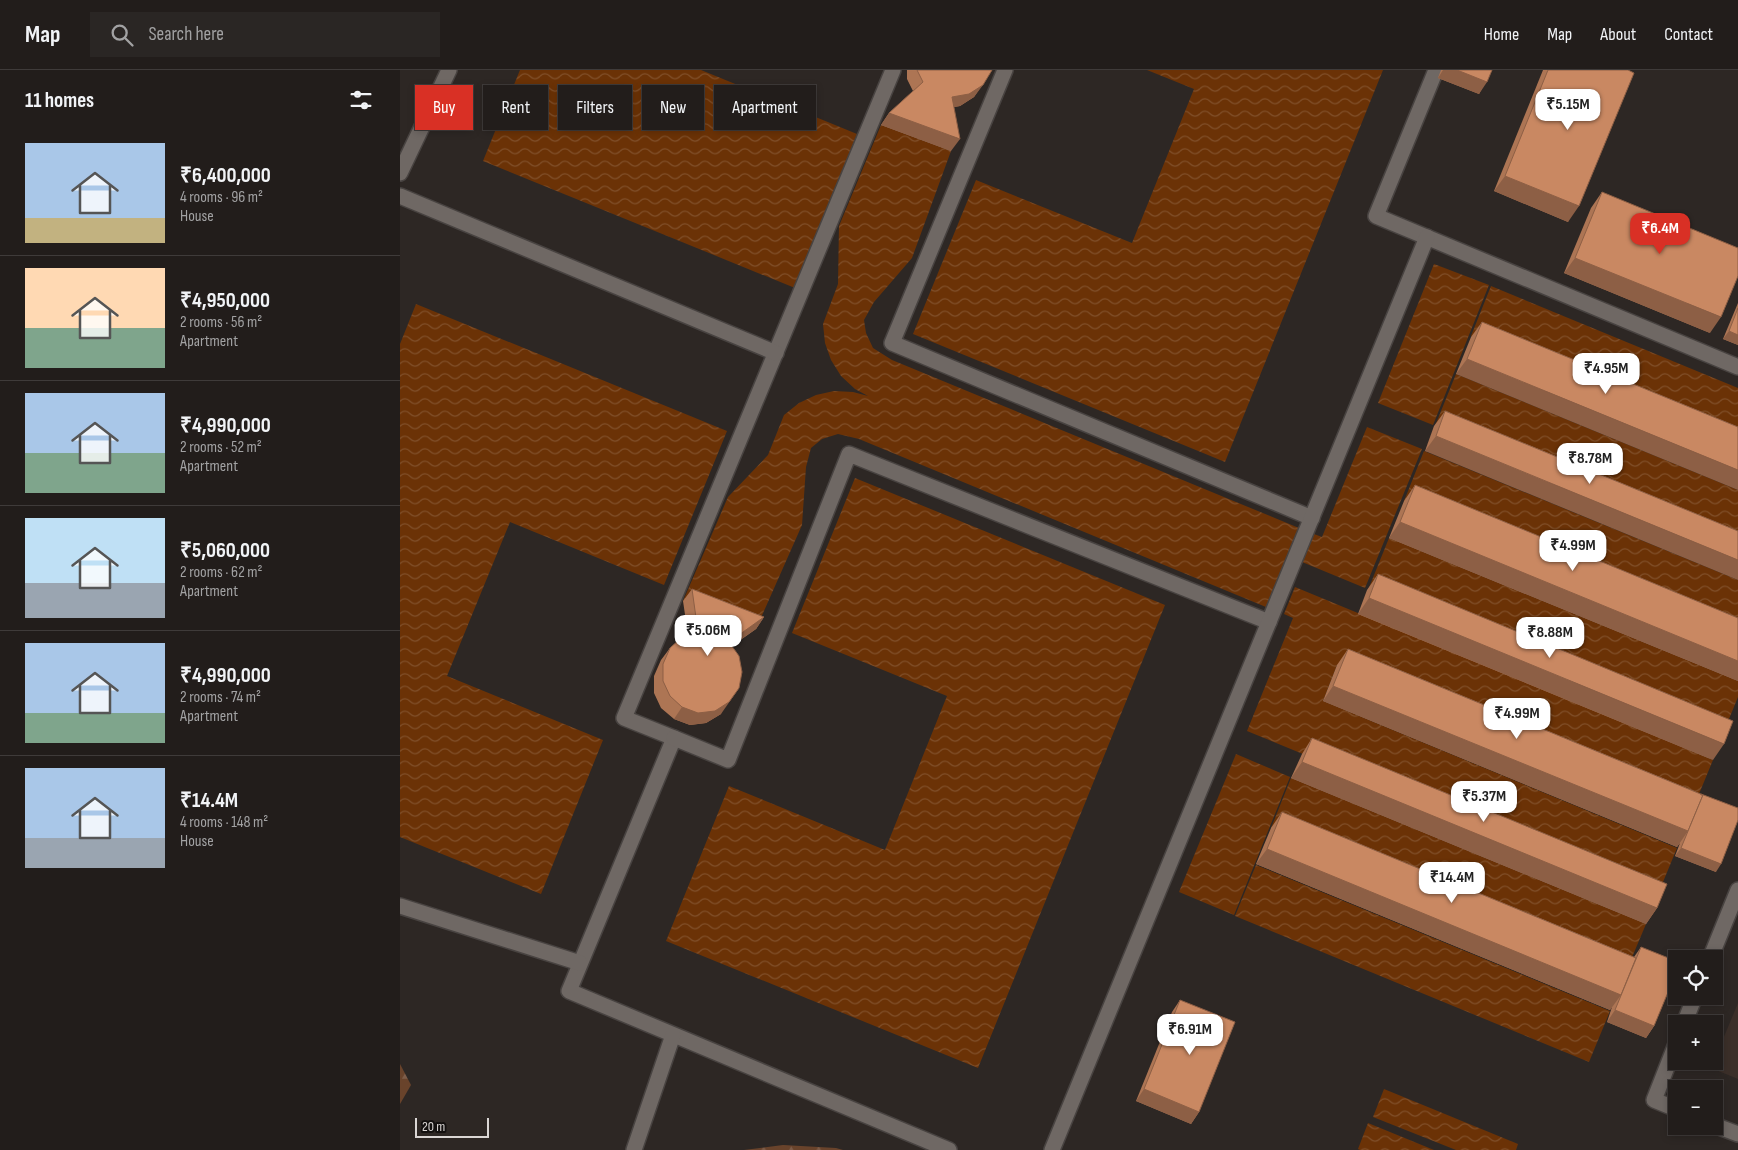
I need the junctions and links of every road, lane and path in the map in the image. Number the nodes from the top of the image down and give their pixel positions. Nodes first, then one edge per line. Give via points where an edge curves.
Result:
1 (449, 70) edge
2 (893, 70) edge
3 (1004, 70) edge
4 (1436, 70) edge
5 (400, 173) edge
6 (400, 196) edge
7 (1427, 237) junction
8 (776, 353) junction
9 (1738, 367) edge
10 (1312, 518) junction
11 (1269, 622) junction
12 (674, 738) junction
13 (1738, 890) edge
14 (400, 906) edge
15 (1714, 950) edge
16 (580, 963) junction
17 (673, 1035) junction
18 (1668, 1064) edge
19 (1668, 1106) edge
20 (1723, 1128) edge
21 (1738, 1134) edge
22 (634, 1150) edge
23 (949, 1150) edge
24 (1052, 1150) edge

1 - 5 lane
2 - 8 lane
3 - 10 lane via 892,344
4 - 7 lane via 1376,216
6 - 8 lane
7 - 9 lane
7 - 10 lane
8 - 12 lane via 624,718
10 - 11 lane
11 - 12 lane via 849,454 728,760
11 - 24 lane
12 - 16 lane
13 - 15 lane
14 - 16 lane
16 - 17 lane via 569,991
17 - 22 lane
17 - 23 lane
18 - 19 lane via 1654,1100
20 - 21 lane

